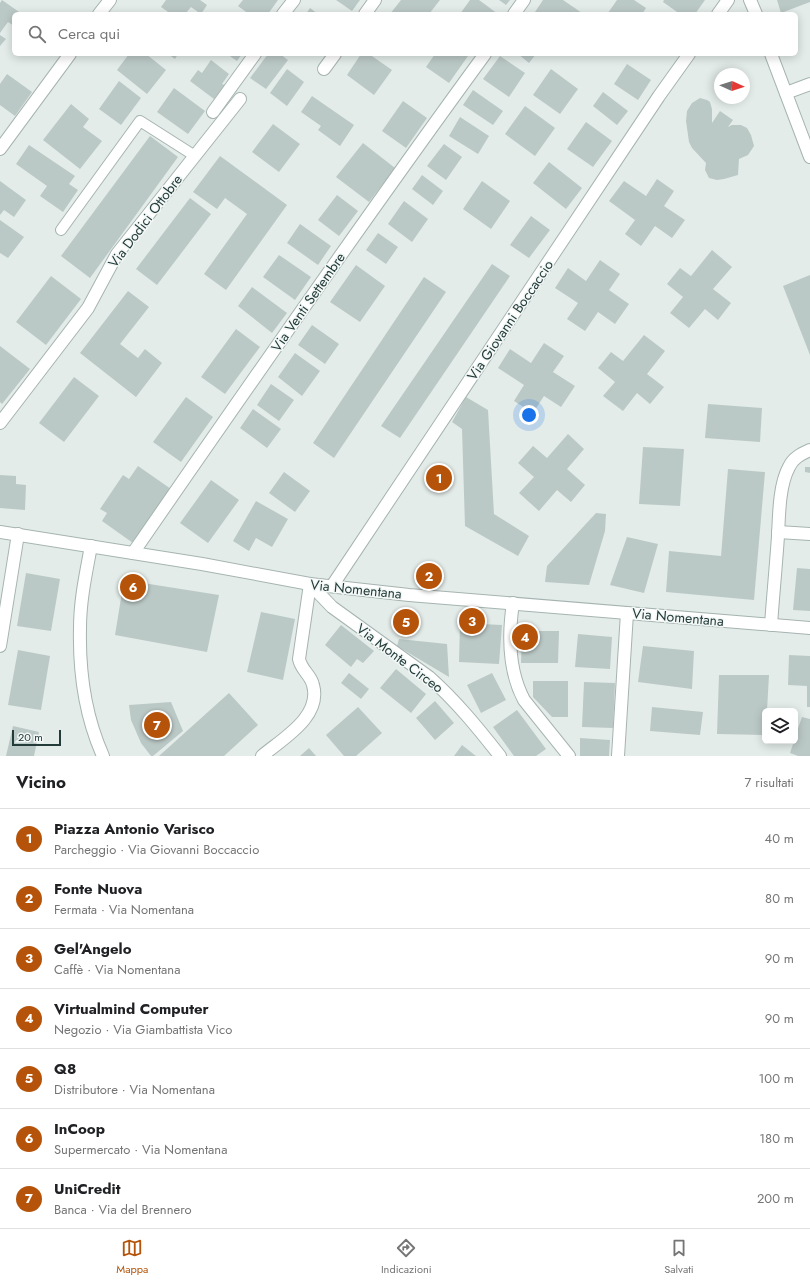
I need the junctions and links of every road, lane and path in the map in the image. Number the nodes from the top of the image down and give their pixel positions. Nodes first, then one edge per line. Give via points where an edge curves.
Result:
1 (110, 0) edge
2 (294, 0) edge
3 (375, 0) edge
4 (524, 0) edge
5 (728, 0) edge
6 (750, 0) edge
7 (101, 12) edge
8 (285, 12) edge
9 (366, 12) edge
10 (515, 12) edge
11 (719, 12) edge
12 (755, 12) edge
13 (69, 56) edge
14 (254, 56) edge
15 (334, 56) edge
16 (484, 56) edge
17 (688, 56) edge
18 (772, 56) edge
19 (324, 69) dead end
20 (810, 84) edge
21 (786, 93) junction
22 (240, 99) dead end
23 (213, 112) dead end
24 (0, 149) edge
25 (195, 156) junction
26 (810, 157) edge
27 (61, 230) dead end
28 (0, 423) edge
29 (810, 450) edge
30 (0, 532) edge
31 (778, 532) junction
32 (18, 534) junction
33 (810, 534) edge
34 (91, 546) junction
35 (133, 553) junction
36 (310, 584) junction
37 (332, 586) junction
38 (513, 603) junction
39 (627, 613) junction
40 (771, 625) junction
41 (810, 628) edge
42 (0, 646) edge
43 (103, 756) edge
44 (262, 756) edge
45 (500, 756) edge
46 (569, 756) edge
47 (618, 756) edge

1 - 7 street
2 - 8 street
3 - 9 street
4 - 10 street
5 - 11 street
6 - 12 street
13 - 24 street
14 - 23 street
15 - 19 street
16 - 35 street, Via Venti Settembre
17 - 37 street, Via Giovanni Boccaccio
18 - 21 street
20 - 21 street
21 - 26 street
22 - 25 street, Via Dodici Ottobre
25 - 27 lane via 140,121
25 - 28 street, Via Dodici Ottobre via 117,254 88,308
29 - 31 street via 794,459 786,473
30 - 32 street, Via Nomentana
31 - 33 street
31 - 40 street
32 - 34 street, Via Nomentana
32 - 42 street
34 - 35 street, Via Nomentana
34 - 43 street via 82,599 80,649 86,704
35 - 36 street, Via Nomentana
36 - 37 street, Via Nomentana
36 - 44 street via 299,659 312,681 314,704 301,724
36 - 45 street, Via Monte Circeo via 332,607 429,677 469,718
37 - 38 street, Via Nomentana
38 - 39 street, Via Nomentana
38 - 46 street via 510,650 519,690 524,700
39 - 40 street, Via Nomentana
39 - 47 street
40 - 41 street, Via Nomentana

